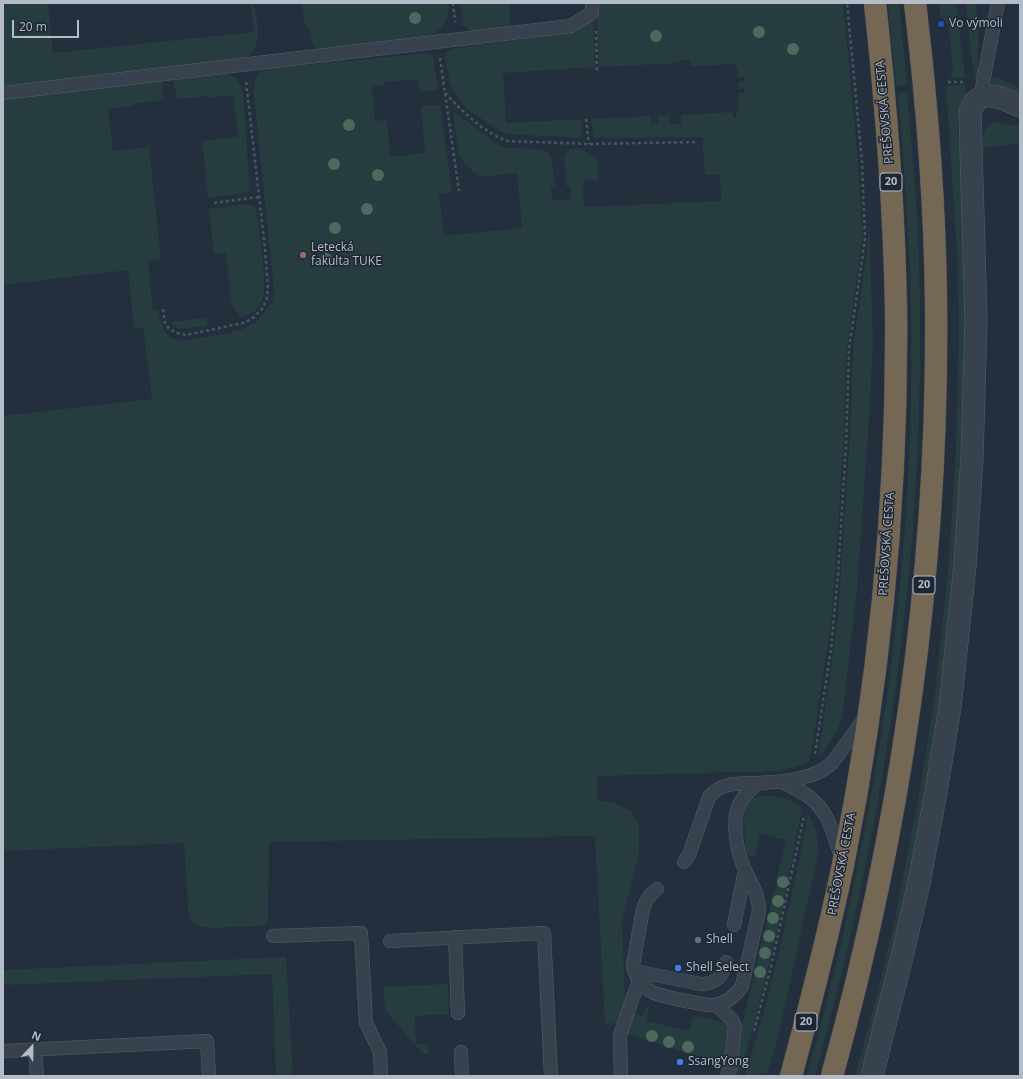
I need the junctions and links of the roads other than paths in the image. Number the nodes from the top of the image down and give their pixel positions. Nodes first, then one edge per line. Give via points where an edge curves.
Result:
1 (875, 3) edge
2 (914, 3) edge
3 (998, 3) edge
4 (592, 8) edge
5 (3, 93) edge
6 (977, 100) junction
7 (1020, 106) edge
8 (869, 712) junction
9 (782, 782) junction
10 (758, 783) junction
11 (684, 862) dead end
12 (844, 863) junction
13 (745, 871) junction
14 (657, 889) dead end
15 (734, 925) dead end
16 (273, 936) dead end
17 (454, 937) junction
18 (390, 940) dead end
19 (726, 962) dead end
20 (637, 975) junction
21 (716, 1005) junction
22 (458, 1013) dead end
23 (35, 1050) junction
24 (3, 1051) edge
25 (460, 1052) dead end
26 (37, 1076) edge
27 (209, 1076) edge
28 (381, 1076) edge
29 (462, 1076) edge
30 (551, 1076) edge
31 (621, 1076) edge
32 (728, 1076) edge
33 (791, 1076) edge
34 (832, 1076) edge
35 (872, 1076) edge

1 - 8 highway, PREŠOVSKÁ CESTA / 20 via 894,233 896,361 888,533
2 - 34 highway, 20 via 931,178 936,302 935,421 928,538 909,717 887,845 861,964
3 - 6 lane
4 - 5 lane via 571,26
6 - 7 street via 986,95 993,95
6 - 35 street via 970,112 976,322 972,457 964,574 950,707 919,883
8 - 9 lane via 834,762 821,772
8 - 12 highway, PREŠOVSKÁ CESTA / 20
9 - 10 lane
9 - 12 lane via 808,796 822,808
10 - 11 lane via 723,786 715,790 709,797 689,855
10 - 13 lane via 741,801 736,817 738,851
12 - 33 highway, PREŠOVSKÁ CESTA / 20 via 820,968
13 - 15 lane
13 - 21 lane via 757,894 759,911 742,986 728,1000
14 - 20 lane via 646,900 643,909 634,960
16 - 28 lane via 361,933 366,1023 380,1052
17 - 18 lane
17 - 22 lane
17 - 30 lane via 544,933
19 - 20 lane via 721,977 716,982 708,984
20 - 21 lane via 653,993 705,1005
20 - 31 lane via 620,1035
21 - 32 lane via 735,1026
23 - 24 lane
23 - 26 lane
23 - 27 lane via 207,1041
25 - 29 lane

